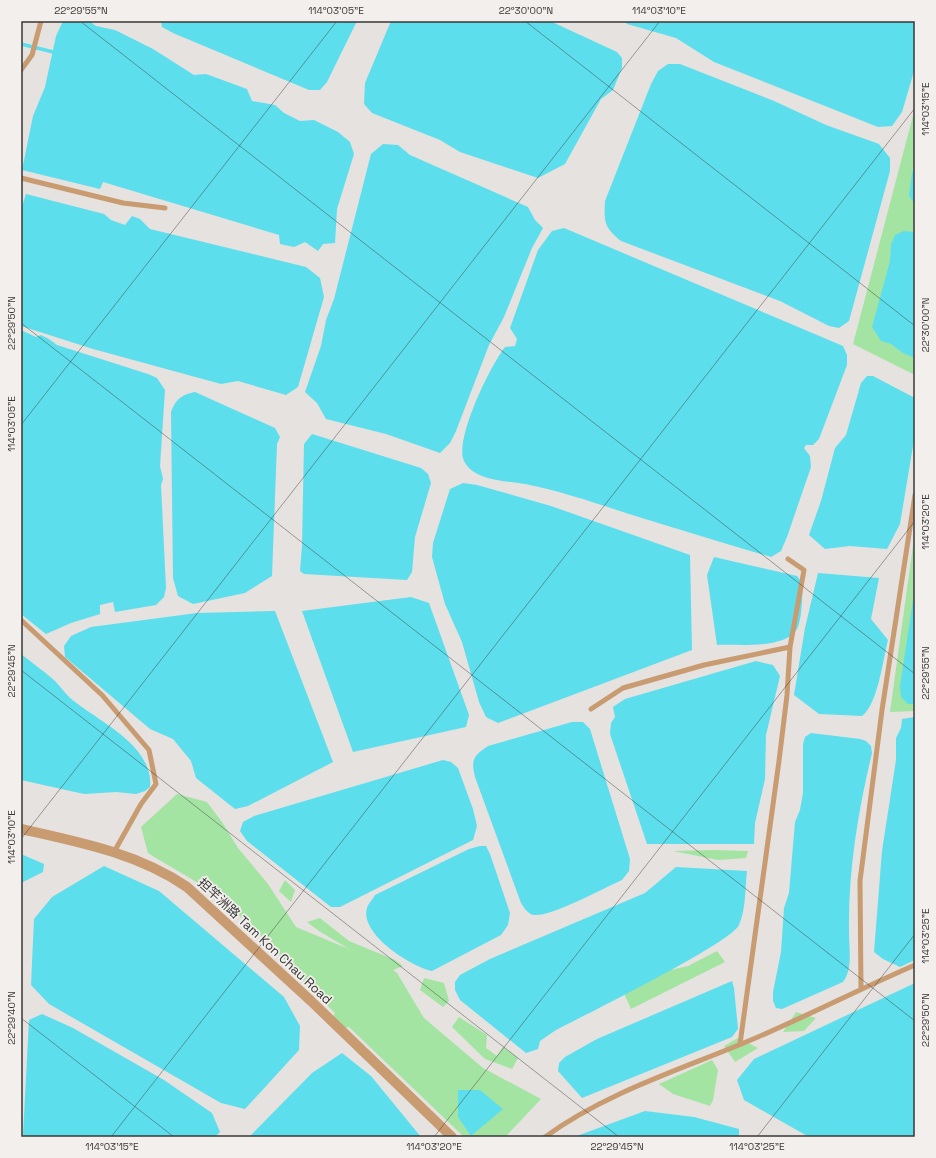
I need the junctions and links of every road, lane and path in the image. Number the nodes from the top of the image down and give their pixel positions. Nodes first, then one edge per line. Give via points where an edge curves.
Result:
1 (41, 21) edge
2 (21, 70) edge
3 (21, 178) edge
4 (165, 208) dead end
5 (915, 495) edge
6 (788, 559) dead end
7 (21, 620) edge
8 (790, 647) junction
9 (591, 709) dead end
10 (21, 830) edge
11 (114, 852) junction
12 (915, 965) edge
13 (861, 989) junction
14 (740, 1044) junction
15 (452, 1137) edge
16 (544, 1137) edge

1 - 2 lane via 32,56
3 - 4 lane via 123,203
5 - 13 lane via 882,710 860,881
6 - 8 lane via 804,570
7 - 11 lane via 102,695 149,750 156,784 141,804
8 - 9 lane via 704,665 623,688
8 - 14 lane via 784,717
10 - 11 street, 担竿洲路 Tam Kon Chau Road
11 - 15 street, 担竿洲路 Tam Kon Chau Road via 136,859 187,887 311,1001
12 - 13 lane
13 - 14 lane
14 - 16 lane via 639,1085 564,1123

